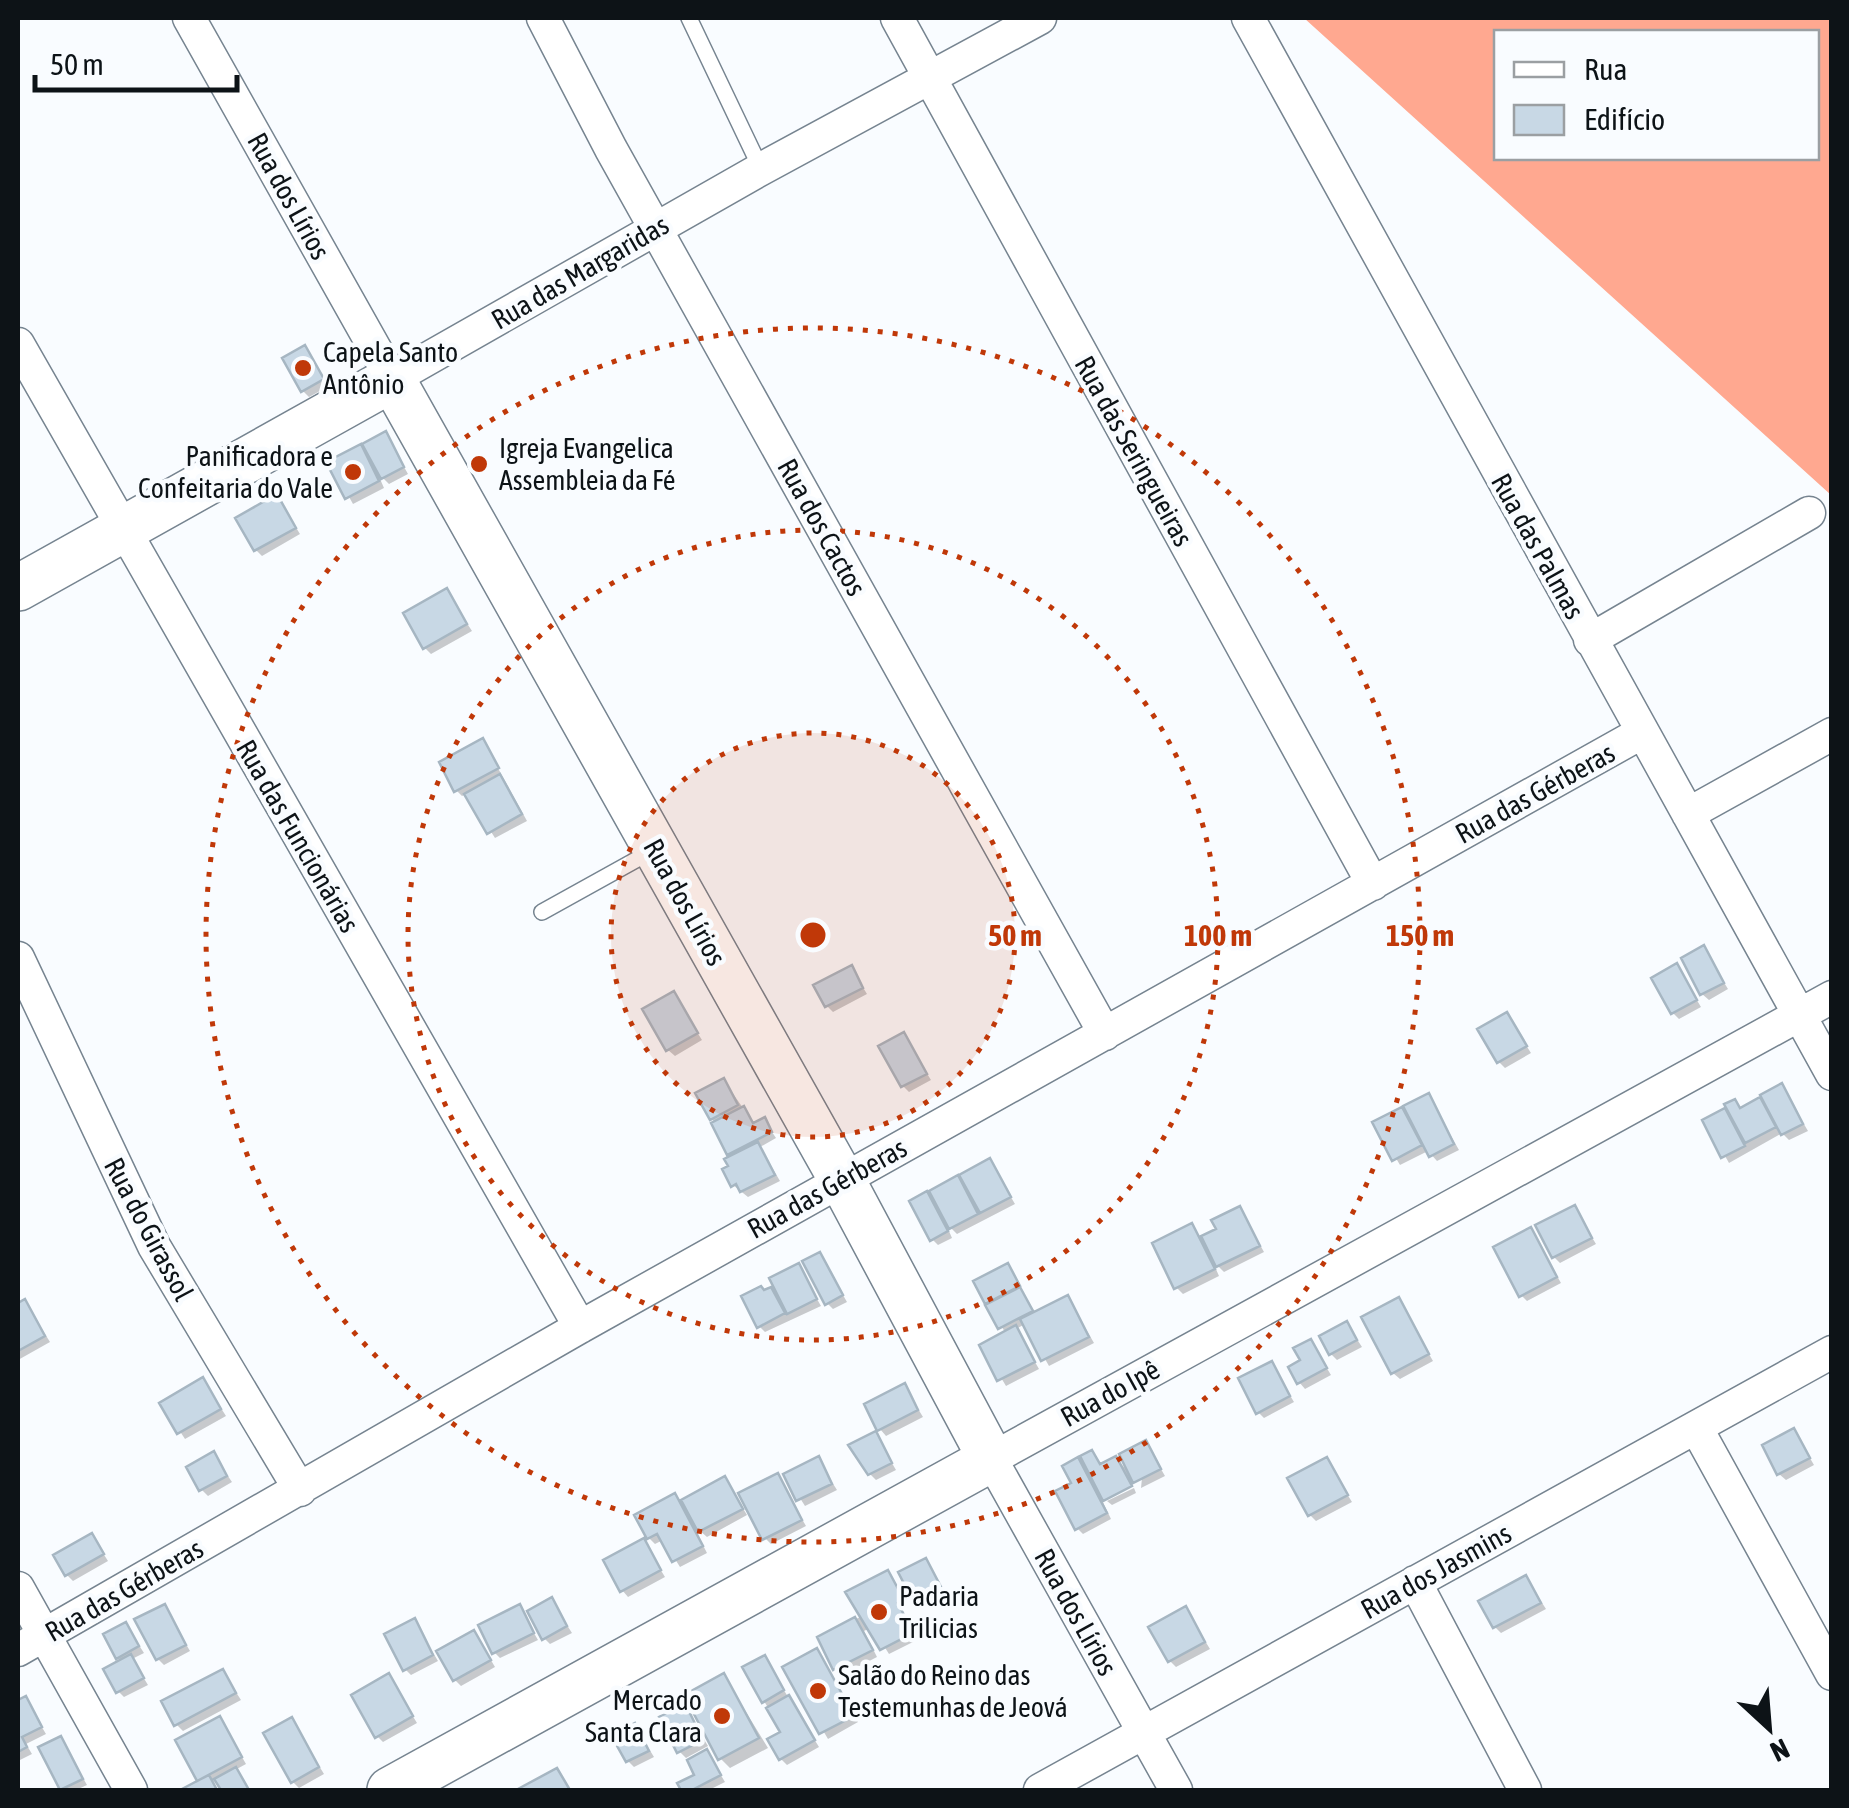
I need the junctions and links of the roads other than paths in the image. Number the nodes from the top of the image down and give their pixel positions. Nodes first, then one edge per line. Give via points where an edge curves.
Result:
1 (189, 18) edge
2 (543, 18) edge
3 (689, 18) edge
4 (896, 18) edge
5 (1040, 18) edge
6 (1248, 18) edge
7 (928, 79) junction
8 (761, 169) junction
9 (656, 228) junction
10 (18, 344) edge
11 (392, 379) junction
12 (1809, 513) dead end
13 (123, 530) junction
14 (18, 588) edge
15 (1590, 640) junction
16 (1641, 733) junction
17 (1832, 734) edge
18 (1688, 814) junction
19 (656, 850) junction
20 (1374, 884) junction
21 (542, 912) dead end
22 (18, 958) edge
23 (1832, 997) edge
24 (1798, 1016) junction
25 (1105, 1034) junction
26 (1832, 1074) edge
27 (842, 1180) junction
28 (580, 1326) junction
29 (1832, 1352) edge
30 (1697, 1429) junction
31 (992, 1459) junction
32 (300, 1490) junction
33 (1415, 1582) junction
34 (18, 1588) edge
35 (31, 1642) edge
36 (1832, 1674) edge
37 (1143, 1732) junction
38 (131, 1790) edge
39 (390, 1790) edge
40 (1040, 1790) edge
41 (1176, 1790) edge
42 (1525, 1790) edge

1 - 11 street, Rua dos Lírios
2 - 9 street, Rua dos Cactos
3 - 8 lane
4 - 7 street, Rua das Seringueiras
5 - 7 street, Rua das Margaridas
6 - 15 street, Rua das Palmas
7 - 8 street, Rua das Margaridas
7 - 20 street, Rua das Seringueiras
8 - 9 street, Rua das Margaridas
9 - 11 street, Rua das Margaridas
9 - 25 street, Rua dos Cactos
10 - 13 street, Rua das Funcionárias
11 - 13 street, Rua das Margaridas
11 - 19 street, Rua dos Lírios
12 - 15 street
13 - 14 street, Rua das Margaridas
13 - 28 street, Rua das Funcionárias
15 - 16 street, Rua das Palmas
16 - 18 street, Rua das Palmas
16 - 20 street, Rua das Gérberas
17 - 18 street
18 - 24 street, Rua das Palmas
19 - 21 lane
19 - 27 street, Rua dos Lírios
20 - 25 street, Rua das Gérberas
22 - 32 street, Rua do Girassol via 154,1246
23 - 24 street, Rua do Ipê
24 - 26 street, Rua das Palmas
24 - 31 street, Rua do Ipê
25 - 27 street, Rua das Gérberas
27 - 28 street, Rua das Gérberas
27 - 31 street, Rua dos Lírios
28 - 32 street, Rua das Gérberas
29 - 30 street, Rua dos Jasmins
30 - 33 street, Rua dos Jasmins
30 - 36 street
31 - 37 street, Rua dos Lírios
31 - 39 street, Rua do Ipê
32 - 35 street, Rua das Gérberas
33 - 37 street, Rua dos Jasmins
33 - 42 street
34 - 35 street
35 - 38 street
37 - 40 street, Rua dos Jasmins
37 - 41 street, Rua dos Lírios

